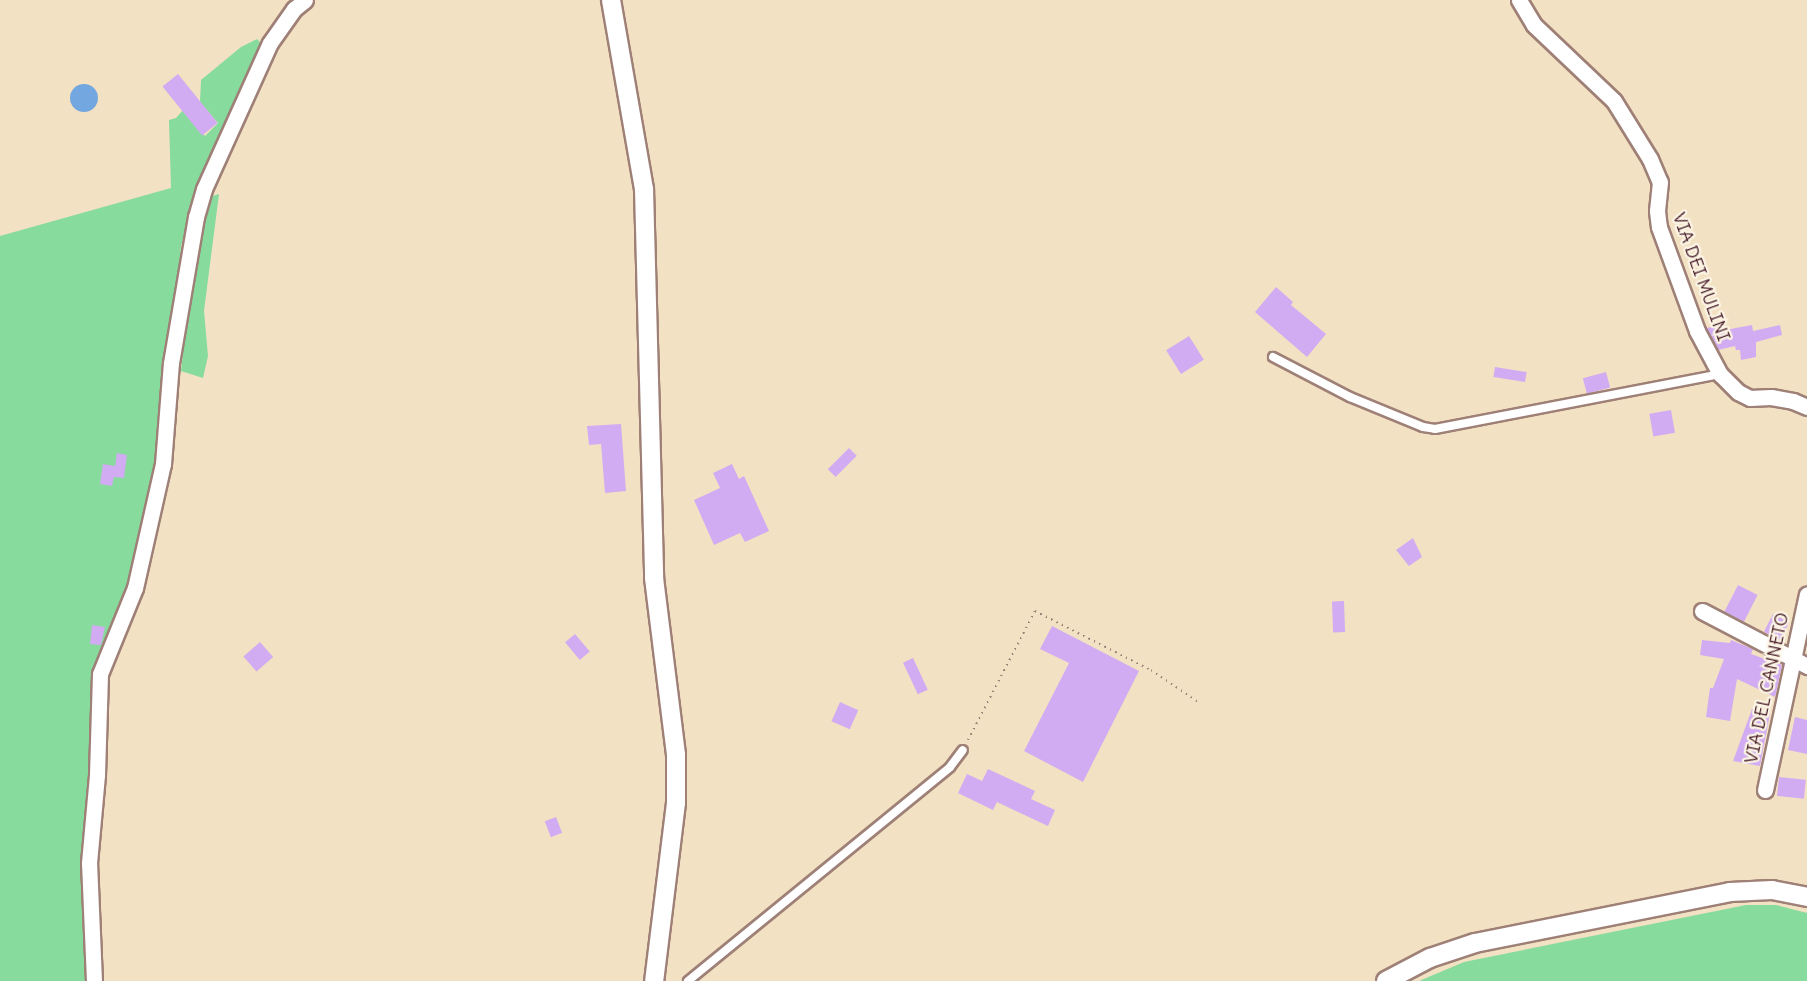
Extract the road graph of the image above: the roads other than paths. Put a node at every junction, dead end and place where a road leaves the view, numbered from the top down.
1 (304, 0) edge
2 (611, 0) edge
3 (1519, 0) edge
4 (1273, 357) dead end
5 (1720, 374) junction
6 (1807, 407) edge
7 (1807, 594) edge
8 (1702, 611) dead end
9 (1800, 663) edge
10 (963, 750) road end
11 (1764, 790) dead end
12 (1807, 897) edge
13 (94, 981) edge
14 (654, 981) edge
15 (688, 981) edge
16 (1386, 981) edge

1 - 13 street
2 - 14 street
3 - 5 street, VIA DEI MULINI
4 - 5 lane
5 - 6 street, VIA DEI MULINI
7 - 9 street, VIA DEL CANNETO
8 - 9 street
9 - 11 street, VIA DEL CANNETO
10 - 15 lane
12 - 16 street

